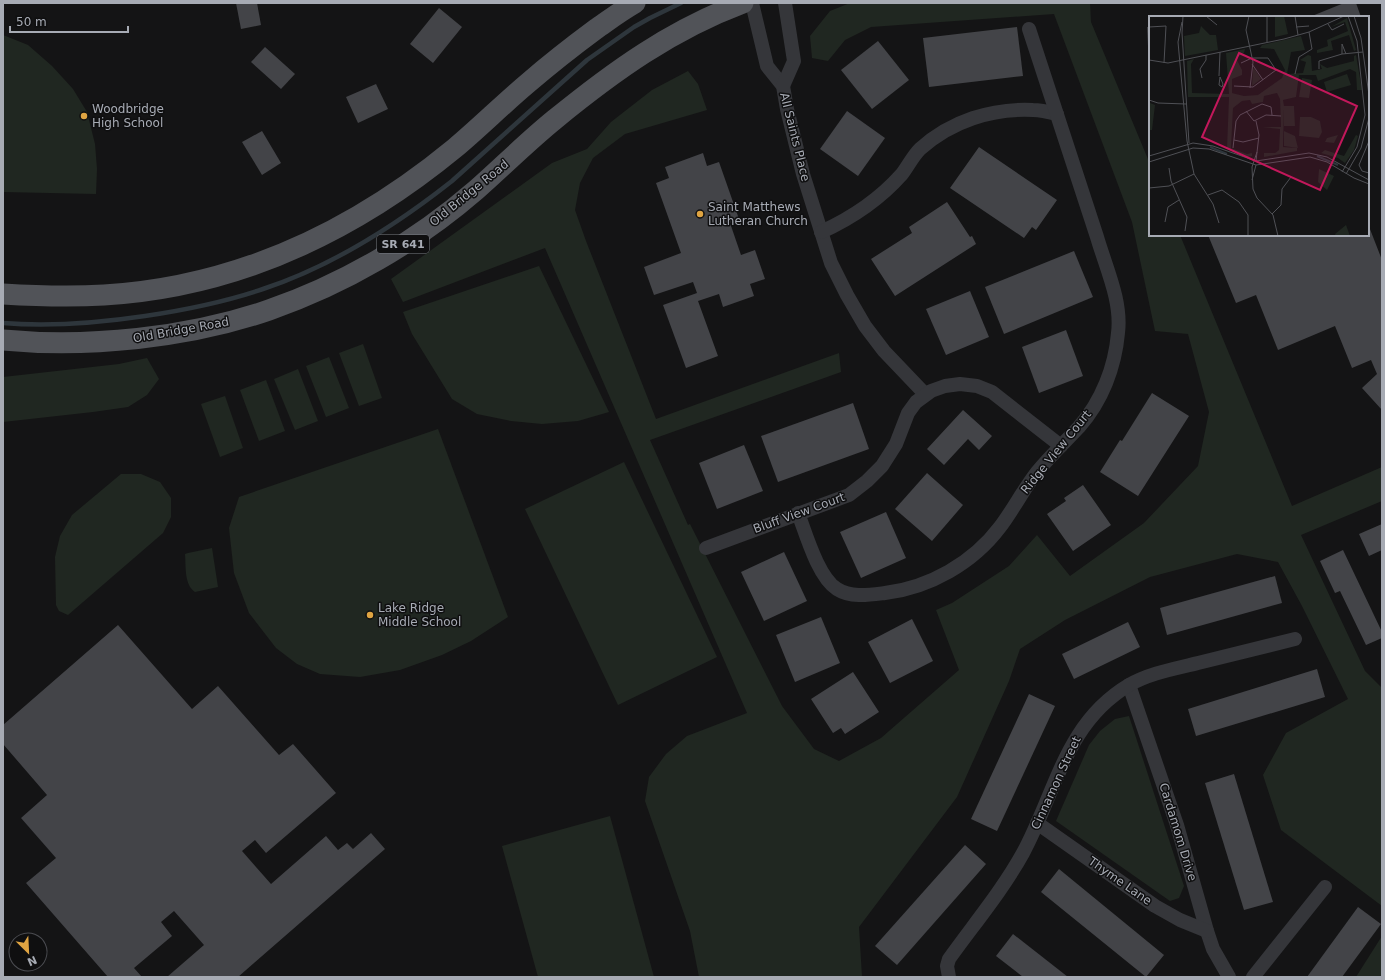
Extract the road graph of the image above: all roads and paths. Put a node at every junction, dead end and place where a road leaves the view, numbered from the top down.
1 (635, 3) edge
2 (743, 3) edge
3 (752, 3) edge
4 (785, 3) edge
5 (1029, 29) dead end
6 (783, 86) junction
7 (1057, 114) junction
8 (821, 232) junction
9 (3, 294) edge
10 (3, 340) edge
11 (925, 394) junction
12 (1061, 446) junction
13 (798, 513) junction
14 (706, 548) dead end
15 (1295, 639) dead end
16 (1129, 685) junction
17 (1038, 823) junction
18 (1325, 887) dead end
19 (1207, 931) junction
20 (949, 977) edge
21 (1229, 977) edge
22 (1253, 977) edge

1 - 9 main road
2 - 10 main road, Old Bridge Road / SR 641
3 - 6 street, All Saints Place
4 - 6 street, All Saints Place
5 - 7 street, Ridge View Court
6 - 8 street, All Saints Place
7 - 8 street
7 - 12 street, Ridge View Court
8 - 11 street, All Saints Place
11 - 12 street, Bluff View Court
11 - 13 street, Bluff View Court
12 - 13 street, Ridge View Court
13 - 14 street, Bluff View Court
15 - 16 street, Cinnamon Street
16 - 17 street, Cinnamon Street
16 - 19 street, Cardamom Drive
17 - 19 street, Thyme Lane
17 - 20 street, Cinnamon Street
18 - 22 street
19 - 21 street, Cardamom Drive

